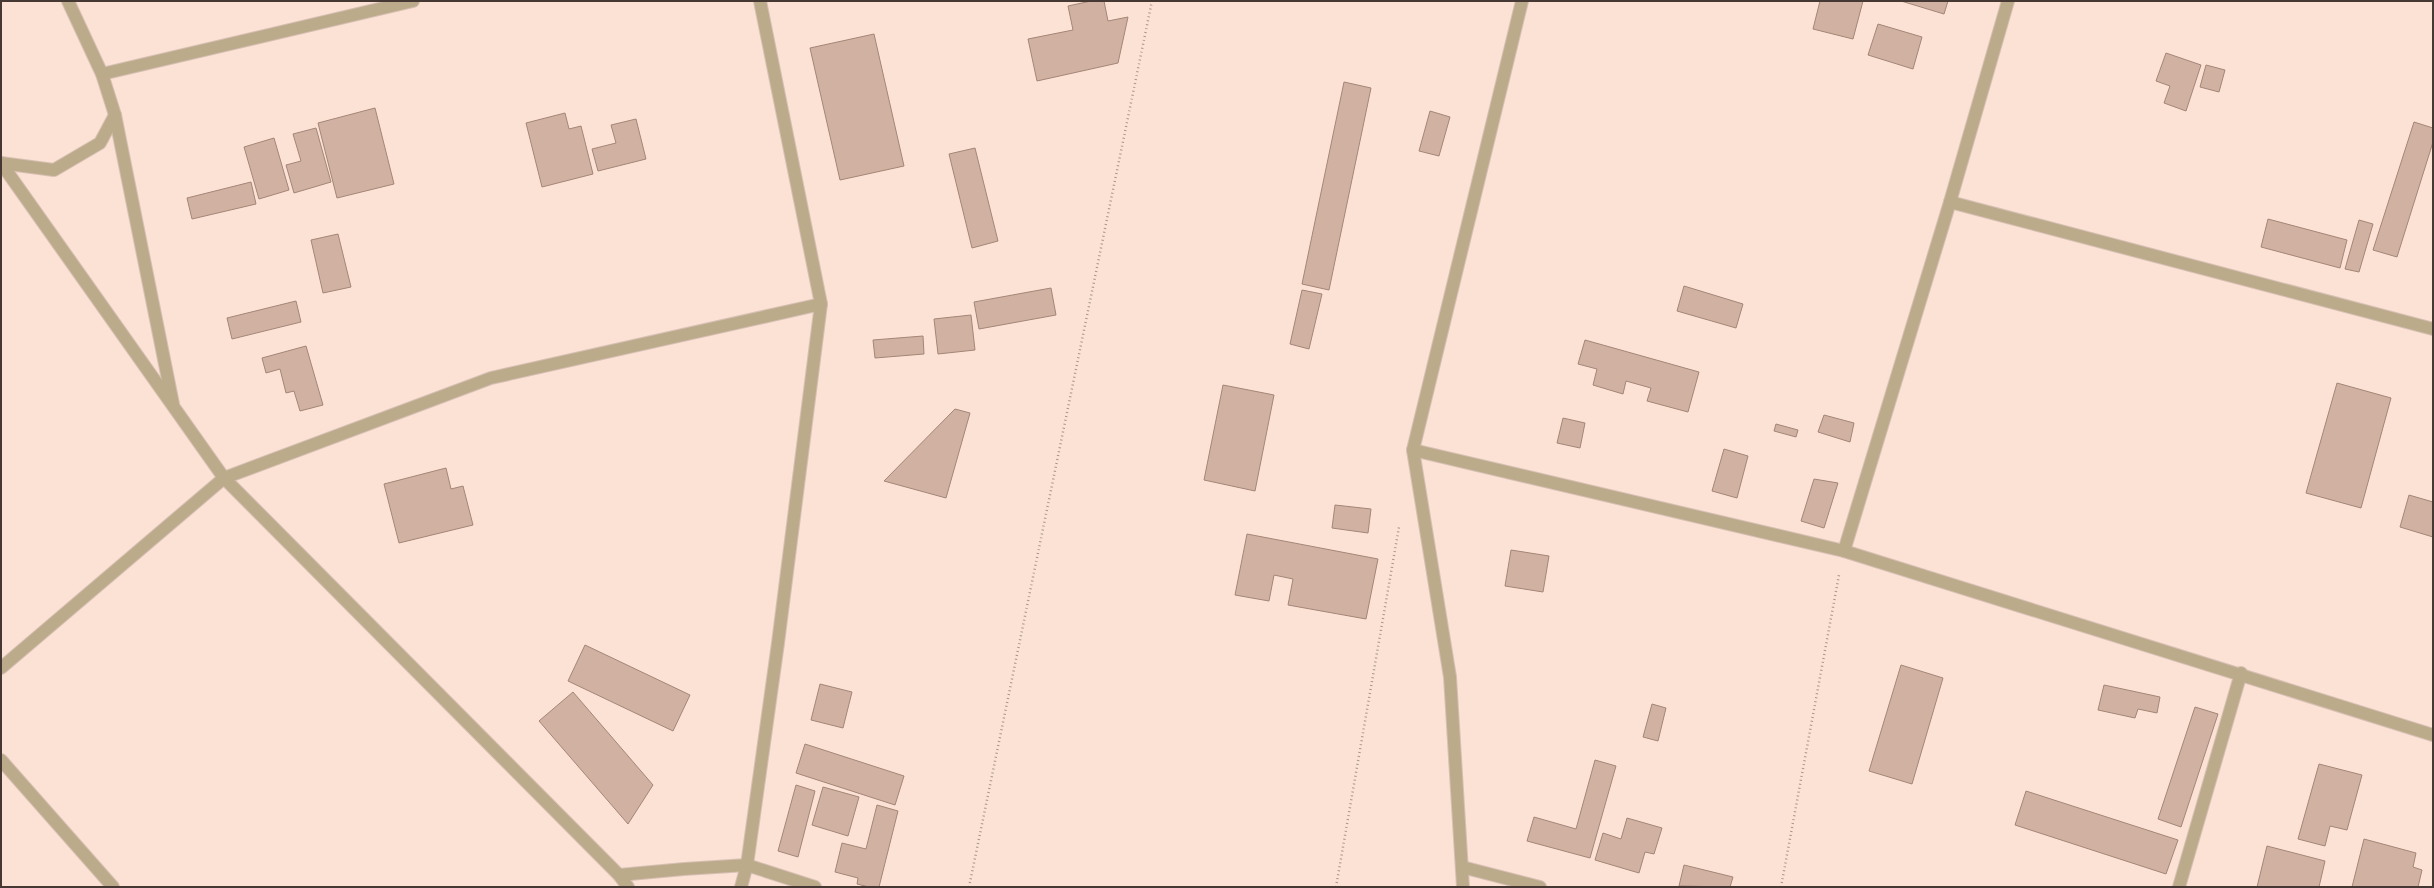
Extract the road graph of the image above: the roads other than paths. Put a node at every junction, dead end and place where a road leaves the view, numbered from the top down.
1 (68, 1) edge
2 (413, 1) edge
3 (760, 1) edge
4 (1522, 1) edge
5 (2008, 1) edge
6 (102, 74) junction
7 (114, 115) junction
8 (1, 163) edge
9 (1950, 202) junction
10 (821, 304) junction
11 (2433, 329) edge
12 (174, 409) junction
13 (1413, 450) junction
14 (224, 478) junction
15 (1844, 551) junction
16 (1, 668) edge
17 (2240, 673) junction
18 (2433, 735) edge
19 (1, 760) edge
20 (747, 866) junction
21 (1462, 867) junction
22 (619, 875) junction
23 (113, 887) edge
24 (628, 887) edge
25 (741, 887) edge
26 (815, 887) edge
27 (1463, 887) edge
28 (1540, 887) edge
29 (2179, 887) edge

1 - 6 street
2 - 6 street
3 - 10 street
4 - 13 street
5 - 9 street
6 - 7 street
7 - 8 street
7 - 12 street
8 - 12 street
9 - 11 street
9 - 15 street
10 - 14 street
10 - 20 street
12 - 14 street
13 - 15 street
13 - 21 street
14 - 16 street
14 - 22 street
15 - 17 street
17 - 18 street
17 - 29 street
19 - 23 street
20 - 22 street
20 - 25 street
20 - 26 street
21 - 27 street
21 - 28 street
22 - 24 street

